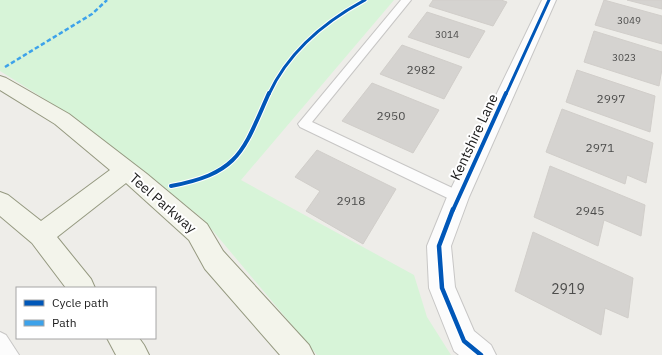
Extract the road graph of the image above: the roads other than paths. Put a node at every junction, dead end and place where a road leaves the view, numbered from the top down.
1 (406, 0) edge
2 (550, 0) edge
3 (0, 82) edge
4 (126, 171) junction
5 (458, 197) junction
6 (0, 202) edge
7 (41, 235) junction
8 (81, 287) edge
9 (122, 339) edge
10 (0, 341) edge
11 (10, 355) edge
12 (134, 355) edge
13 (299, 355) edge
14 (481, 355) edge

1 - 5 lane
2 - 5 street, Kentshire Lane
3 - 4 main road, Teel Parkway
4 - 7 main road
4 - 13 main road, Teel Parkway
5 - 14 street, Kentshire Lane
6 - 7 main road
7 - 8 main road
9 - 12 main road
10 - 11 lane

